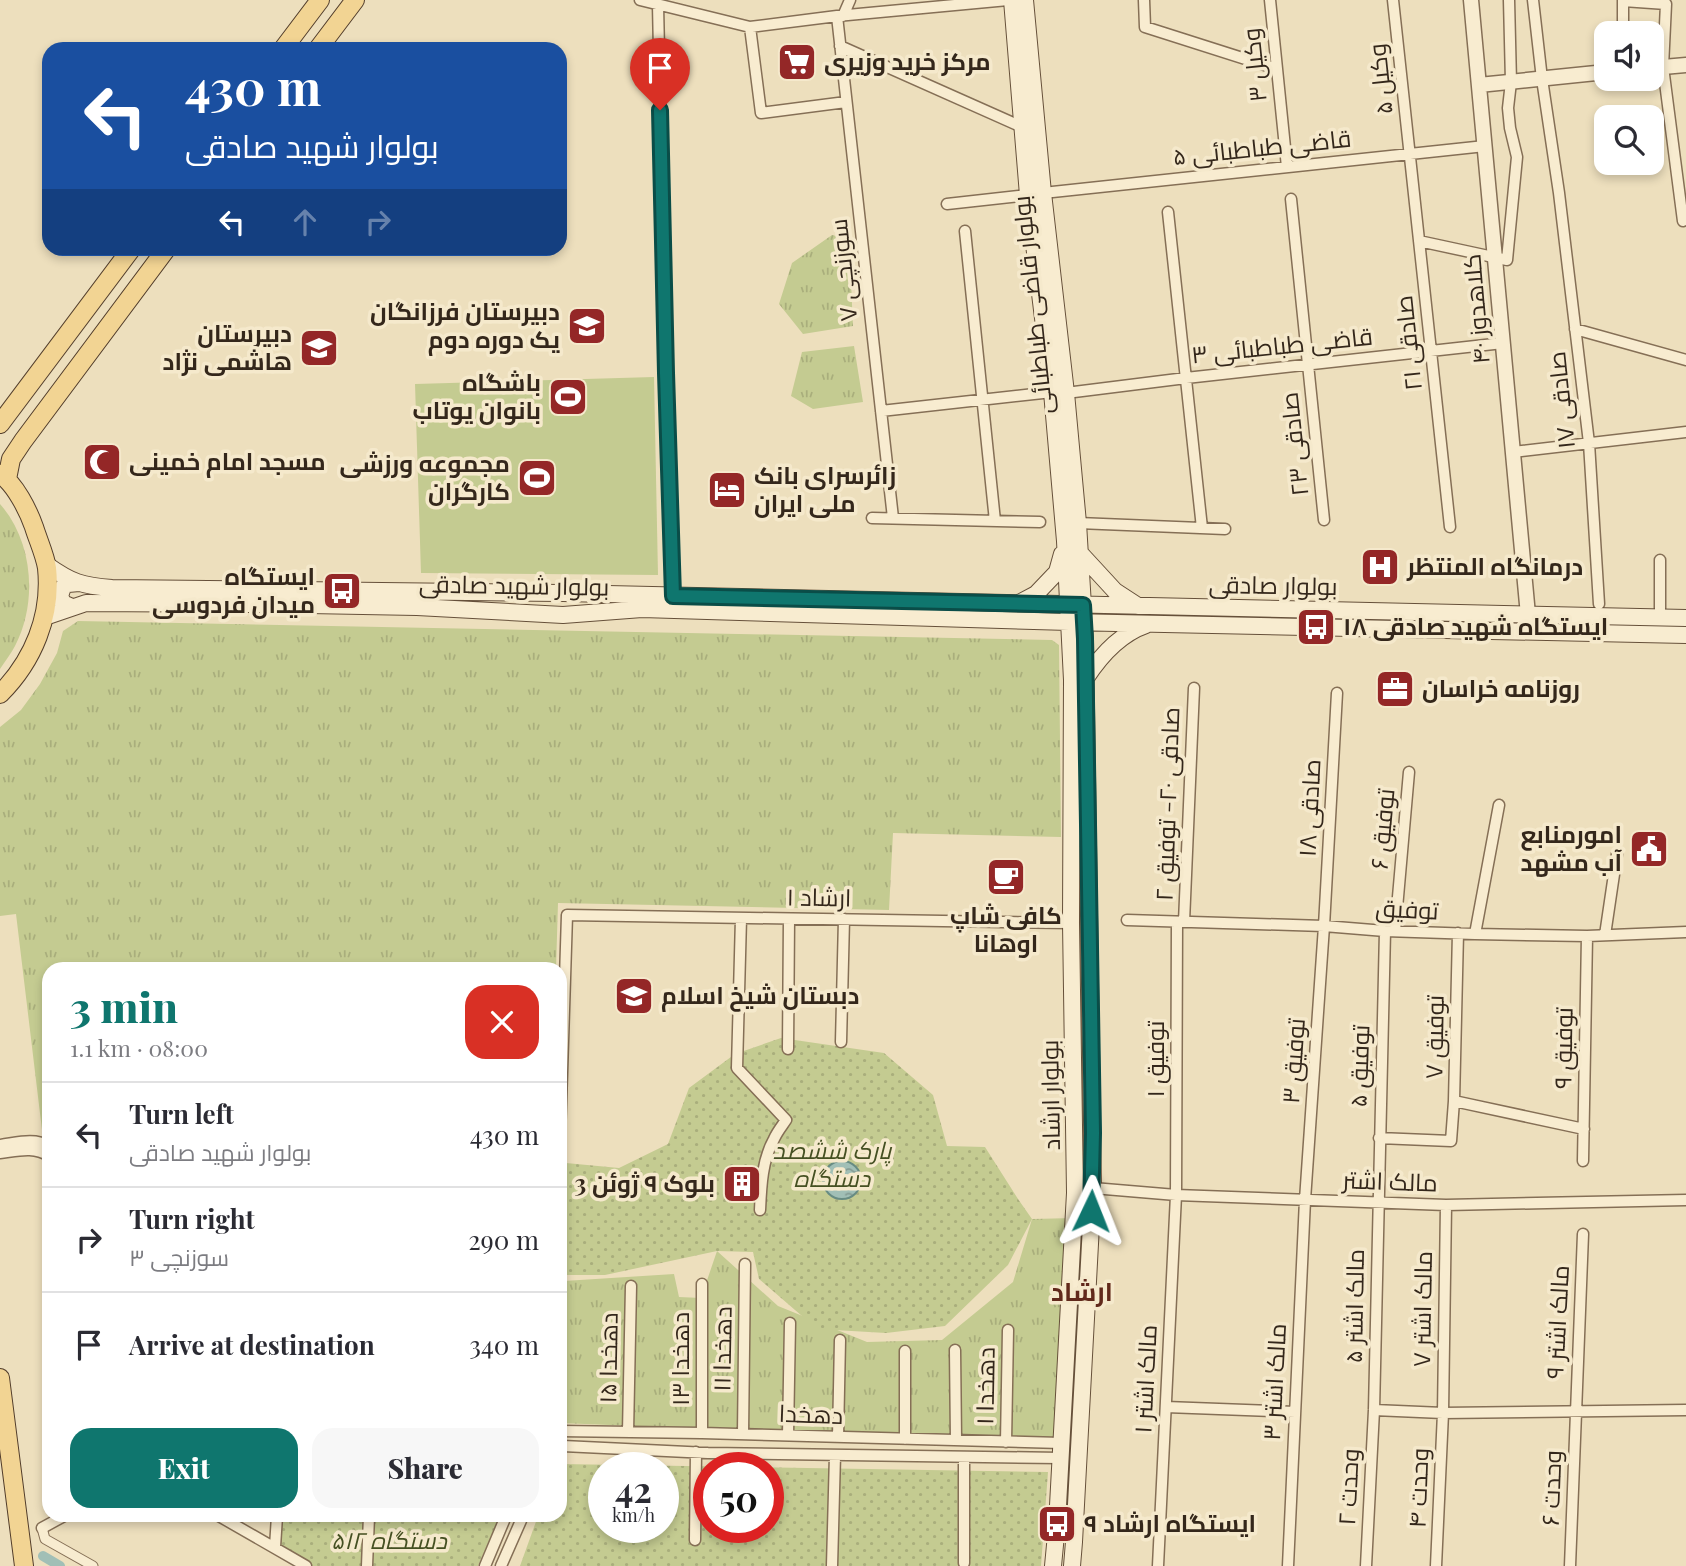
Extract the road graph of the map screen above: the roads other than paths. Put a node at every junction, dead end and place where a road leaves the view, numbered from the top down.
1 (320, 0) edge
2 (355, 0) edge
3 (640, 0) edge
4 (850, 0) edge
5 (1010, 0) edge
6 (1025, 0) edge
7 (1144, 0) edge
8 (1270, 0) edge
9 (1393, 0) edge
10 (1471, 0) edge
11 (1509, 0) edge
12 (1533, 0) edge
13 (1623, 0) edge
14 (1667, 2) edge
15 (658, 5) junction
16 (840, 16) junction
17 (1623, 21) edge
18 (1664, 24) edge
19 (750, 27) junction
20 (288, 42) edge
21 (323, 42) edge
22 (840, 46) junction
23 (1686, 65) edge
24 (1664, 67) edge
25 (1277, 69) junction
26 (1594, 73) edge
27 (1542, 79) junction
28 (1511, 82) junction
29 (1479, 85) junction
30 (1662, 91) edge
31 (846, 102) junction
32 (1022, 127) junction
33 (1485, 146) junction
34 (1410, 154) junction
35 (1287, 167) junction
36 (1035, 194) junction
37 (1291, 199) dead end
38 (947, 204) dead end
39 (1168, 212) dead end
40 (1683, 221) dead end
41 (965, 231) dead end
42 (1419, 241) junction
43 (126, 256) edge
44 (161, 256) edge
45 (1495, 258) junction
46 (1575, 329) junction
47 (1503, 343) junction
48 (1432, 351) junction
49 (1686, 360) edge
50 (1308, 365) junction
51 (1186, 378) junction
52 (1059, 393) junction
53 (982, 400) junction
54 (881, 411) junction
55 (0, 424) edge
56 (1686, 432) edge
57 (1589, 443) junction
58 (8, 450) edge
59 (1513, 452) junction
60 (3, 476) edge
61 (872, 518) dead end
62 (893, 518) junction
63 (1324, 520) dead end
64 (995, 521) junction
65 (1040, 522) dead end
66 (1078, 523) junction
67 (1450, 527) dead end
68 (1202, 528) junction
69 (1225, 529) dead end
70 (1065, 541) junction
71 (1080, 553) junction
72 (1660, 560) dead end
73 (47, 565) junction
74 (79, 583) junction
75 (563, 593) junction
76 (673, 596) junction
77 (1019, 604) junction
78 (1599, 604) dead end
79 (1138, 606) junction
80 (72, 607) junction
81 (1076, 614) junction
82 (563, 615) junction
83 (1528, 615) junction
84 (45, 617) junction
85 (1660, 618) junction
86 (1686, 618) edge
87 (1152, 623) junction
88 (1686, 635) edge
89 (1085, 680) junction
90 (1194, 688) dead end
91 (1337, 693) dead end
92 (0, 694) edge
93 (1409, 772) dead end
94 (1499, 805) dead end
95 (1617, 853) dead end
96 (741, 918) junction
97 (789, 919) junction
98 (844, 919) junction
99 (1127, 920) dead end
100 (1180, 922) junction
101 (1071, 923) junction
102 (1324, 926) junction
103 (1390, 931) junction
104 (1686, 932) edge
105 (1458, 933) junction
106 (1475, 934) junction
107 (1605, 935) junction
108 (1587, 936) junction
109 (566, 962) edge
110 (841, 1042) dead end
111 (788, 1049) dead end
112 (1454, 1101) junction
113 (1584, 1129) junction
114 (1379, 1138) junction
115 (42, 1143) edge
116 (0, 1145) edge
117 (42, 1152) edge
118 (0, 1153) edge
119 (1583, 1161) dead end
120 (1093, 1188) junction
121 (1176, 1195) junction
122 (1305, 1200) junction
123 (1686, 1200) edge
124 (1378, 1203) junction
125 (1446, 1205) junction
126 (760, 1210) dead end
127 (1583, 1234) dead end
128 (745, 1264) dead end
129 (702, 1284) dead end
130 (631, 1286) dead end
131 (790, 1323) dead end
132 (1067, 1327) junction
133 (1085, 1329) junction
134 (1008, 1330) dead end
135 (840, 1339) dead end
136 (955, 1350) dead end
137 (905, 1351) dead end
138 (0, 1378) edge
139 (1166, 1407) junction
140 (1374, 1410) junction
141 (1686, 1410) edge
142 (1295, 1412) junction
143 (1575, 1412) junction
144 (1443, 1413) junction
145 (567, 1431) edge
146 (628, 1432) junction
147 (702, 1433) junction
148 (743, 1434) junction
149 (788, 1435) junction
150 (838, 1437) junction
151 (905, 1439) junction
152 (956, 1440) junction
153 (1006, 1442) junction
154 (567, 1446) edge
155 (1060, 1451) junction
156 (696, 1452) edge
157 (784, 1454) edge
158 (835, 1455) junction
159 (964, 1457) junction
160 (53, 1522) edge
161 (230, 1522) edge
162 (277, 1522) edge
163 (369, 1522) edge
164 (503, 1522) edge
165 (520, 1522) edge
166 (42, 1528) joint
167 (275, 1547) junction
168 (964, 1563) dead end
169 (24, 1566) edge
170 (93, 1566) edge
171 (306, 1566) edge
172 (367, 1566) edge
173 (485, 1566) edge
174 (501, 1566) edge
175 (832, 1566) edge
176 (1053, 1566) edge
177 (1072, 1566) edge
178 (1158, 1566) edge
179 (1288, 1566) edge
180 (1366, 1566) edge
181 (1436, 1566) edge
182 (1570, 1566) edge

1 - 20 main road
2 - 21 main road
3 - 15 street
4 - 16 street
5 - 16 street
5 - 32 main road, بولوار قاضی طباطبائی
6 - 36 main road, بولوار قاضی طباطبائی
7 - 25 street
8 - 25 street, وکيل ۳
9 - 34 street, وکيل ۵
10 - 29 street, کلاهدوز ۴۰
11 - 28 street
12 - 27 street, صادقی ۱۷
13 - 14 street
13 - 17 street
14 - 18 street
15 - 19 street
15 - 76 street
16 - 19 street
16 - 22 street, سوزنچی ۷
19 - 31 street
22 - 31 street, سوزنچی ۷
22 - 32 street
23 - 24 street
25 - 35 street, وکيل ۳
26 - 27 street
27 - 28 street
27 - 46 street, صادقی ۱۷
28 - 29 street
28 - 45 street
29 - 33 street, کلاهدوز ۴۰
30 - 40 street
31 - 54 street, سوزنچی ۷
32 - 36 main road, بولوار قاضی طباطبائی
33 - 34 street, قاضی طباطبائی ۵
33 - 45 street, کلاهدوز ۴۰
34 - 35 street, قاضی طباطبائی ۵
34 - 42 street, صادقی ۲۱
35 - 36 street, قاضی طباطبائی ۵
36 - 38 street, قاضی طباطبائی ۵
36 - 52 main road, بولوار قاضی طباطبائی
37 - 50 street, صادقی ۲۳
39 - 51 street
41 - 53 street
42 - 45 street
42 - 48 street, صادقی ۲۱
43 - 55 main road
44 - 58 main road
45 - 47 street, کلاهدوز ۴۰
46 - 49 street
46 - 57 street, صادقی ۱۷
47 - 48 street, قاضی طباطبائی ۳
47 - 59 street, کلاهدوز ۴۰
48 - 50 street, قاضی طباطبائی ۳
48 - 67 street, صادقی ۲۱
50 - 51 street, قاضی طباطبائی ۳
50 - 63 street, صادقی ۲۳
51 - 52 street, قاضی طباطبائی ۳
51 - 68 street
52 - 53 street, قاضی طباطبائی ۳
52 - 66 main road, بولوار قاضی طباطبائی
52 - 70 main road, بولوار قاضی طباطبائی
53 - 54 street, قاضی طباطبائی ۳
53 - 64 street
54 - 62 street, سوزنچی ۷
56 - 57 street
57 - 59 street
57 - 78 street, صادقی ۱۷
58 - 60 main road
59 - 83 street, کلاهدوز ۴۰
60 - 73 main road
61 - 62 street
62 - 64 street
64 - 65 street
66 - 68 street
66 - 71 main road, بولوار قاضی طباطبائی
68 - 69 street
70 - 77 main road
70 - 81 main road, بولوار قاضی طباطبائی
71 - 79 main road
71 - 81 main road, بولوار قاضی طباطبائی
72 - 85 street
73 - 74 main road, بولوار شهید صادقی
73 - 84 main road
74 - 75 main road, بولوار شهید صادقی
74 - 80 main road
75 - 76 main road, بولوار شهید صادقی
75 - 82 main road
76 - 77 main road, بولوار شهید صادقی
77 - 81 main road, بولوار شهید صادقی
79 - 81 main road, بولوار صادقی
79 - 83 main road, بولوار صادقی
80 - 82 main road, بولوار شهید صادقی
80 - 84 main road, بولوار شهید صادقی
81 - 82 main road, بولوار شهید صادقی
81 - 87 main road, بولوار شهید صادقی
81 - 89 main road, بولوار ارشاد
81 - 101 main road, بولوار ارشاد
83 - 85 main road, بولوار صادقی
84 - 92 main road
85 - 86 main road, بولوار صادقی
87 - 88 main road, بولوار صادقی
87 - 89 main road
89 - 120 main road, بولوار ارشاد
90 - 100 street, صادقی ۲۰- توفیق ۲
91 - 102 street, صادقی ۱۸
93 - 103 street, توفیق ۶
94 - 106 street
95 - 107 street
96 - 97 street, ارشاد ۱
96 - 109 street, ارشاد ۱
96 - 126 street
97 - 98 street, ارشاد ۱
97 - 111 street
98 - 101 street, ارشاد ۱
98 - 110 street
99 - 100 street, توفیق
100 - 102 street, توفیق
100 - 121 street, توفیق ۱
101 - 132 main road, بولوار ارشاد
102 - 103 street, توفیق
102 - 122 street, توفیق ۳
103 - 105 street, توفیق
103 - 114 street, توفیق ۵
104 - 107 street, توفیق
105 - 106 street, توفیق
105 - 112 street, توفیق ۷
106 - 108 street, توفیق
107 - 108 street, توفیق
108 - 113 street, توفیق ۹
112 - 113 street
112 - 114 street, توفیق ۷
113 - 119 street, توفیق ۹
114 - 124 street, توفیق ۵
115 - 116 street
117 - 118 street
120 - 121 street, مالک اشتر
120 - 133 main road, بولوار ارشاد
121 - 122 street, مالک اشتر
121 - 139 street, مالک اشتر ۱
122 - 124 street, مالک اشتر
122 - 142 street, مالک اشتر ۳
123 - 125 street, مالک اشتر
124 - 125 street, مالک اشتر
124 - 140 street, مالک اشتر ۵
125 - 144 street, مالک اشتر ۷
127 - 143 street, مالک اشتر ۹
128 - 148 street, دهخدا ۱۱
129 - 147 street, دهخدا ۱۳
130 - 146 street, دهخدا ۱۵
131 - 149 street
132 - 133 main road
132 - 155 main road, بولوار ارشاد
133 - 177 main road, بولوار ارشاد
134 - 153 street, دهخدا ۱
135 - 150 street
136 - 152 street
137 - 151 street
138 - 169 main road
139 - 142 street
139 - 178 street, مالک اشتر ۱
140 - 144 street
140 - 180 street, وحدت ۲
141 - 143 street
142 - 179 street, مالک اشتر ۳
143 - 144 street
143 - 182 street, وحدت ۶
144 - 181 street, وحدت ۴
145 - 146 street, دهخدا
146 - 147 street, دهخدا
147 - 148 street, دهخدا
148 - 149 street, دهخدا
149 - 150 street, دهخدا
150 - 151 street, دهخدا
151 - 152 street, دهخدا
152 - 153 street, دهخدا
153 - 155 street, دهخدا
154 - 156 street, دهخدا
155 - 159 street, دهخدا
155 - 176 main road, بولوار ارشاد
157 - 158 street, دهخدا
158 - 159 street, دهخدا
158 - 175 street
159 - 168 street
160 - 166 street
161 - 167 street
162 - 167 street
163 - 172 street
164 - 173 street
165 - 174 street
166 - 170 street
167 - 171 street

